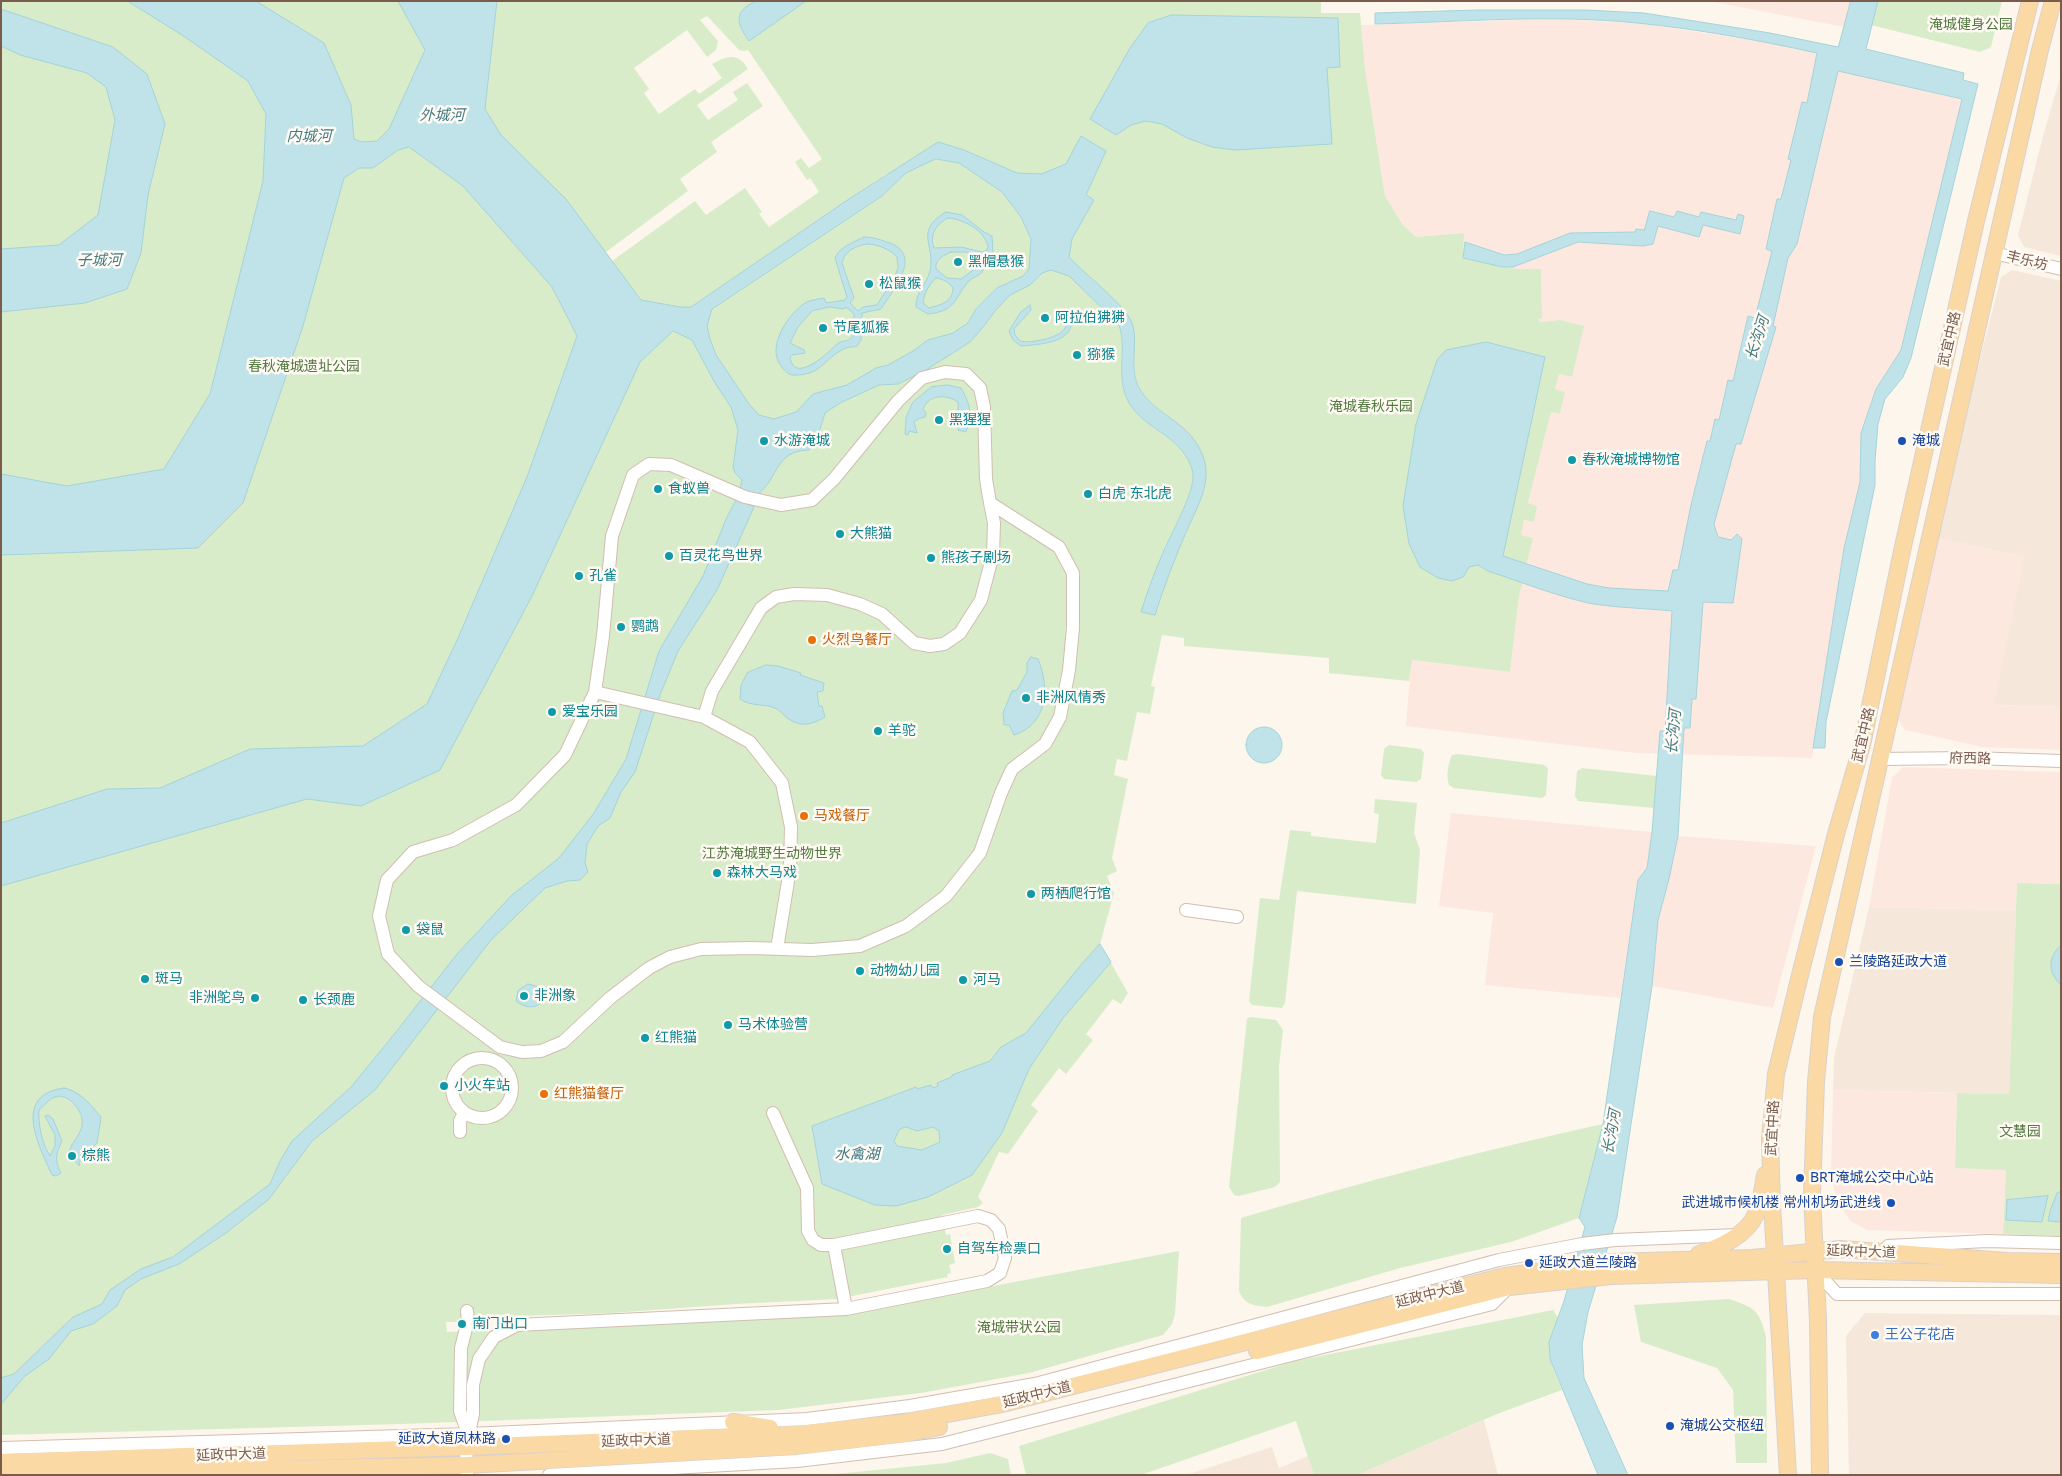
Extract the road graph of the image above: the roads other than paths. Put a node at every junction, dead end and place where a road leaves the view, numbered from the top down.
1 (2030, 1) edge
2 (2052, 1) edge
3 (1994, 253) junction
4 (2061, 269) edge
5 (990, 502) junction
6 (595, 692) junction
7 (704, 717) junction
8 (1879, 759) junction
9 (2061, 762) edge
10 (1186, 910) dead end
11 (1237, 918) dead end
12 (777, 949) junction
13 (500, 1046) junction
14 (493, 1061) junction
15 (464, 1113) junction
16 (773, 1113) dead end
17 (460, 1132) dead end
18 (1770, 1139) junction
19 (1737, 1234) junction
20 (2061, 1243) edge
21 (834, 1245) junction
22 (1840, 1249) junction
23 (1814, 1252) junction
24 (1776, 1255) junction
25 (1681, 1259) junction
26 (2061, 1262) edge
27 (1610, 1269) junction
28 (1815, 1270) junction
29 (1776, 1272) junction
30 (2061, 1275) edge
31 (1507, 1281) junction
32 (2061, 1294) edge
33 (846, 1309) junction
34 (467, 1311) dead end
35 (733, 1422) junction
36 (802, 1434) junction
37 (467, 1441) junction
38 (1, 1448) edge
39 (1, 1462) edge
40 (467, 1470) edge
41 (8, 1475) edge
42 (549, 1475) edge
43 (1788, 1475) edge
44 (1820, 1475) edge

1 - 18 main road, 武宜中路
2 - 3 main road, 武宜中路
3 - 4 street, 丰乐坊
3 - 8 main road, 武宜中路
5 - 6 street
5 - 7 street
5 - 12 street
6 - 7 street
6 - 13 street
7 - 12 street
8 - 9 street, 府西路
8 - 23 main road, 武宜中路
10 - 11 street
12 - 13 street
13 - 14 street
14 - 15 street
14 - 15 street
15 - 17 street
16 - 21 street
18 - 19 main road
18 - 24 main road, 武宜中路
19 - 25 main road
19 - 35 street
20 - 22 street
21 - 33 street
21 - 33 street
22 - 23 main road, 延政中大道
22 - 26 main road, 延政中大道
23 - 24 main road, 延政中大道
23 - 28 main road, 武宜中路
24 - 25 main road, 延政中大道
24 - 29 main road, 武宜中路
25 - 27 main road, 延政中大道
27 - 29 main road, 延政中大道
27 - 31 main road, 延政中大道
28 - 29 main road, 延政中大道
28 - 30 main road, 延政中大道
28 - 32 street
28 - 44 main road, 武宜中路
29 - 43 main road, 武宜中路
31 - 36 main road, 延政中大道
31 - 40 main road, 延政中大道
31 - 42 street
33 - 37 street
34 - 37 street
35 - 36 main road
35 - 37 street
36 - 37 main road, 延政中大道
37 - 38 street
37 - 39 main road, 延政中大道
37 - 40 street
40 - 41 main road, 延政中大道

